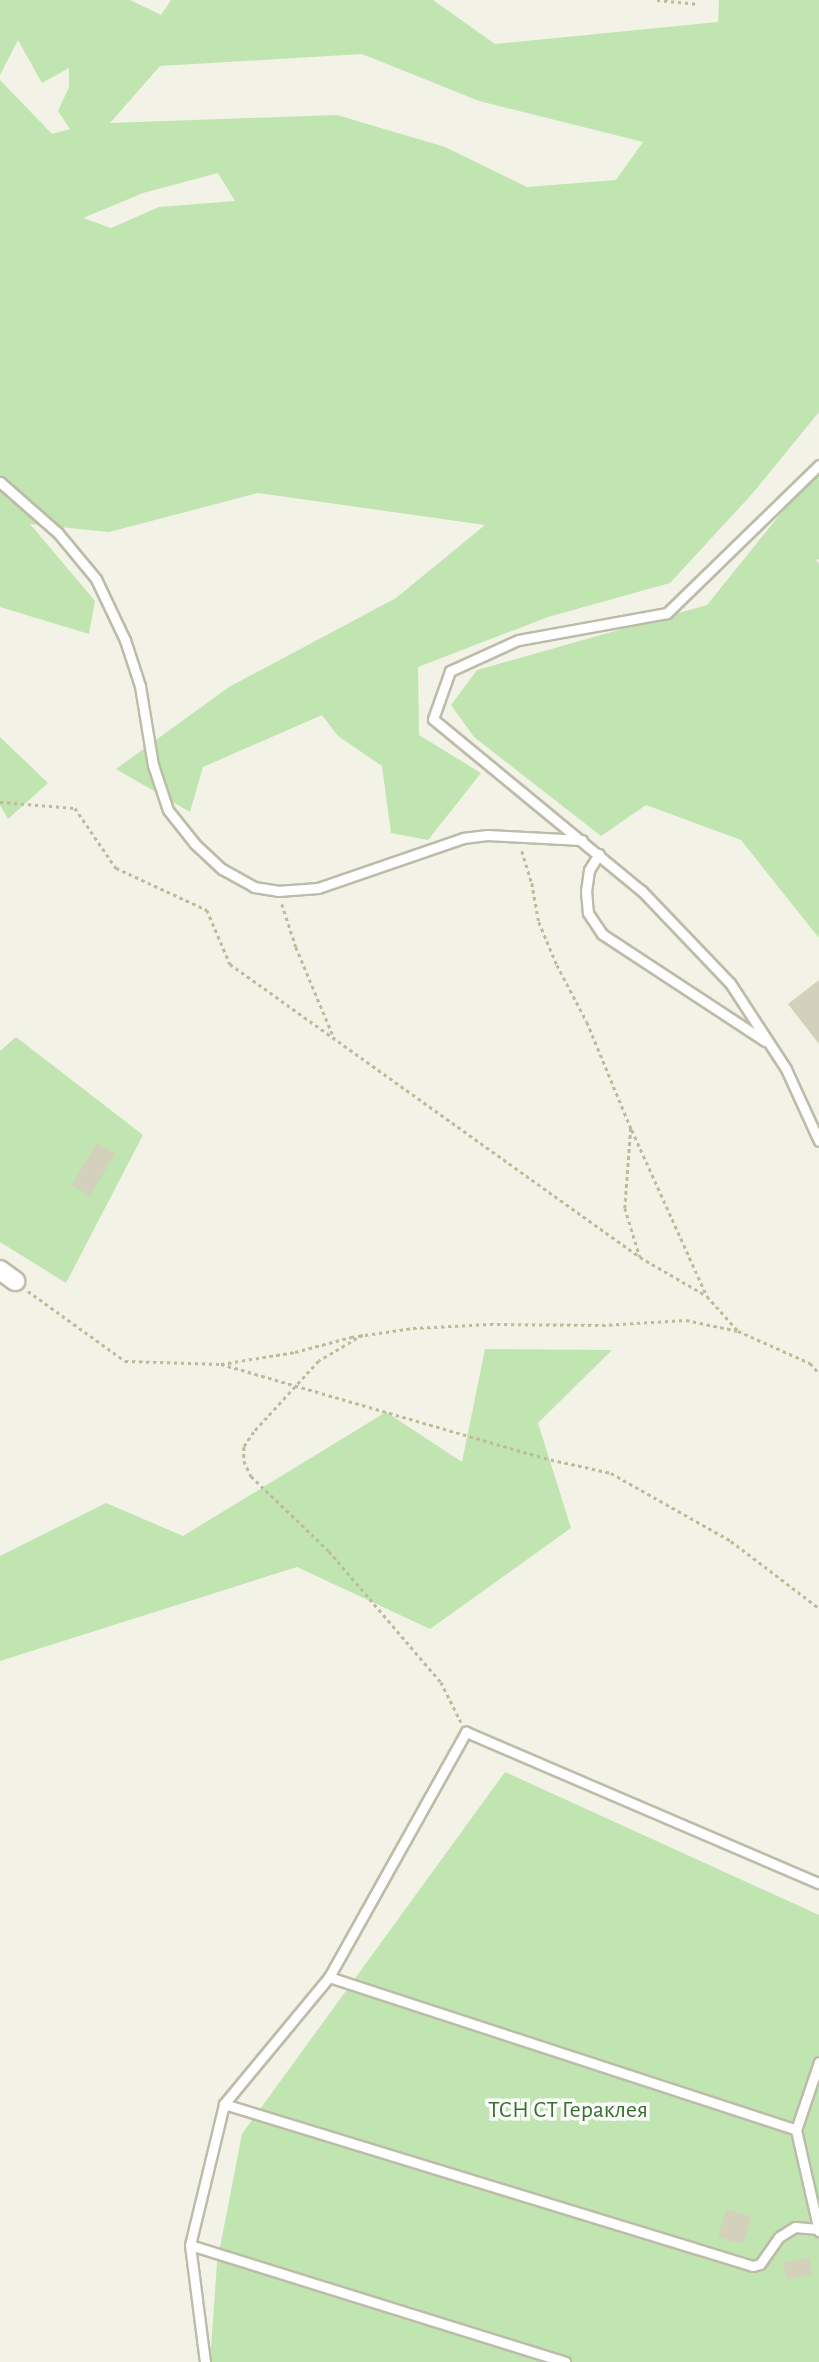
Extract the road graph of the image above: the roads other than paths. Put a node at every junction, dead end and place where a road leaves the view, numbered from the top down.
1 (819, 465) edge
2 (0, 482) edge
3 (582, 841) junction
4 (599, 854) junction
5 (770, 1044) junction
6 (819, 1141) edge
7 (0, 1270) edge
8 (15, 1281) road end
9 (819, 1883) edge
10 (329, 1977) junction
11 (819, 2062) edge
12 (224, 2104) junction
13 (796, 2130) junction
14 (819, 2230) edge
15 (190, 2245) junction
16 (205, 2362) edge
17 (565, 2362) edge

1 - 3 lane
2 - 3 lane
3 - 4 lane
4 - 5 lane
4 - 5 lane
5 - 6 lane
7 - 8 street
9 - 10 lane
10 - 12 lane
10 - 13 lane
11 - 13 lane
12 - 14 lane
12 - 15 lane
13 - 14 lane
15 - 16 lane
15 - 17 lane

